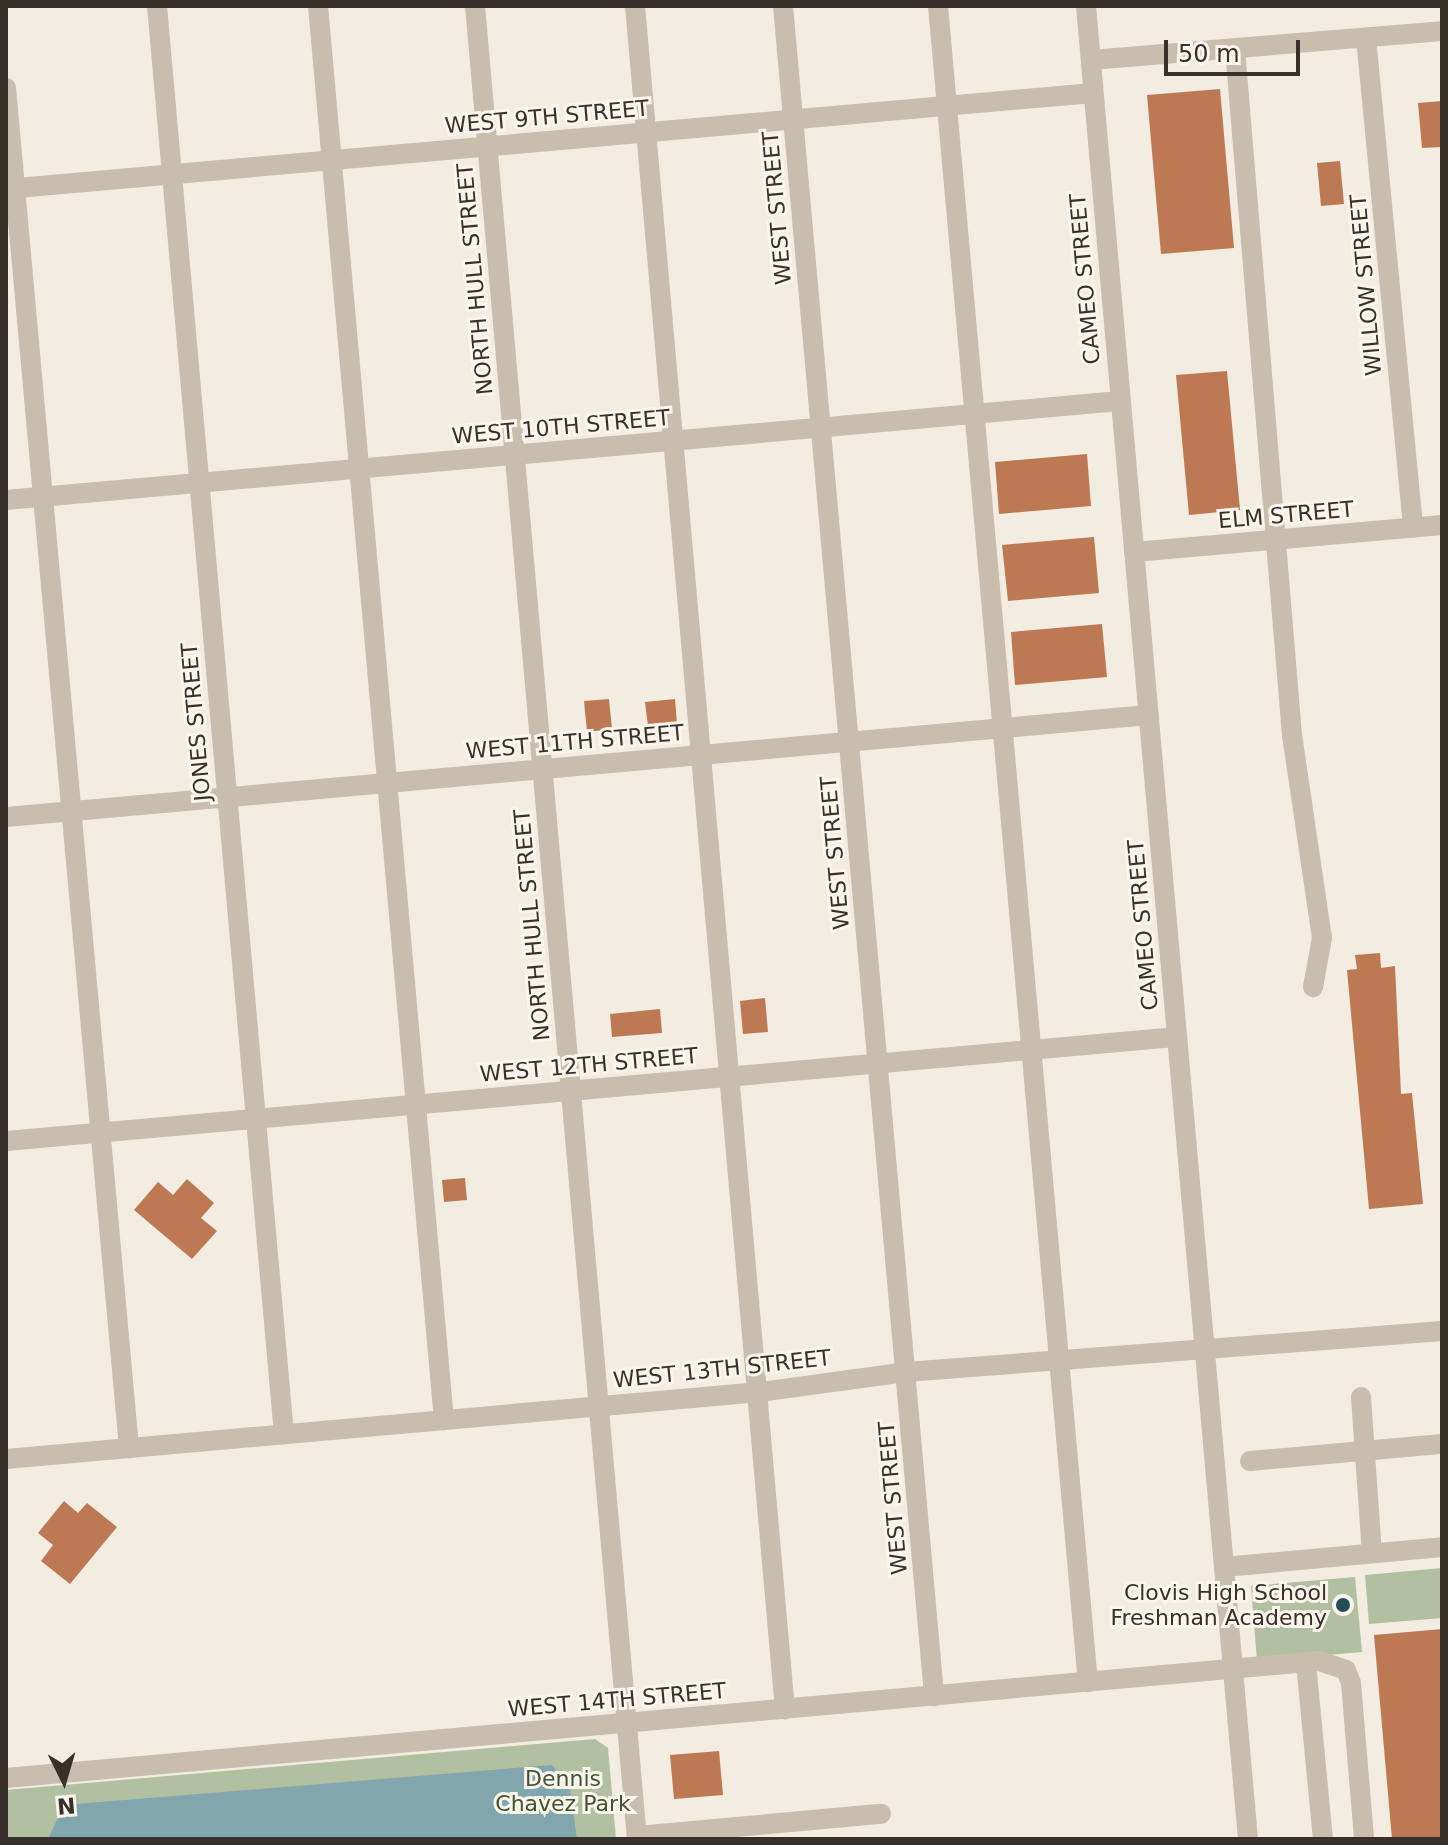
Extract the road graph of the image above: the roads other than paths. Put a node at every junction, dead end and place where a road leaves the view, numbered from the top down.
1 (157, 6) edge
2 (318, 6) edge
3 (475, 6) edge
4 (635, 6) edge
5 (783, 6) edge
6 (938, 6) edge
7 (1086, 6) edge
8 (1442, 31) edge
9 (1366, 38) junction
10 (1235, 49) junction
11 (1091, 60) junction
12 (6, 88) edge
13 (1093, 93) junction
14 (946, 106) junction
15 (793, 119) junction
16 (646, 132) junction
17 (487, 146) junction
18 (331, 160) junction
19 (172, 174) junction
20 (10, 189) edge
21 (1120, 401) junction
22 (976, 414) junction
23 (821, 428) junction
24 (673, 441) junction
25 (515, 455) junction
26 (360, 469) junction
27 (199, 483) junction
28 (40, 497) junction
29 (6, 500) edge
30 (1442, 525) edge
31 (1413, 528) junction
32 (1276, 540) junction
33 (1134, 552) junction
34 (1148, 715) junction
35 (1002, 728) junction
36 (849, 742) junction
37 (701, 755) junction
38 (542, 769) junction
39 (387, 783) junction
40 (227, 797) junction
41 (69, 811) junction
42 (6, 817) edge
43 (1313, 987) dead end
44 (1177, 1037) junction
45 (1031, 1050) junction
46 (877, 1063) junction
47 (730, 1076) junction
48 (571, 1091) junction
49 (416, 1104) junction
50 (256, 1118) junction
51 (99, 1132) junction
52 (6, 1141) edge
53 (1442, 1331) edge
54 (1205, 1352) junction
55 (1060, 1359) junction
56 (906, 1372) junction
57 (760, 1392) junction
58 (1361, 1397) dead end
59 (599, 1406) junction
60 (444, 1420) junction
61 (284, 1434) junction
62 (1442, 1444) edge
63 (129, 1448) junction
64 (1364, 1450) junction
65 (6, 1459) edge
66 (1250, 1461) dead end
67 (1442, 1547) edge
68 (1372, 1553) junction
69 (1224, 1567) junction
70 (1306, 1663) junction
71 (1233, 1669) junction
72 (1088, 1682) junction
73 (934, 1696) junction
74 (785, 1709) junction
75 (627, 1723) junction
76 (6, 1778) edge
77 (881, 1814) dead end
78 (637, 1837) edge
79 (1248, 1839) edge
80 (1323, 1839) edge
81 (1364, 1839) edge

1 - 19 street, JONES STREET
2 - 18 street
3 - 17 street, NORTH HULL STREET
4 - 16 street
5 - 15 street, WEST STREET
6 - 14 street
7 - 11 street, CAMEO STREET
8 - 9 street
9 - 10 street
9 - 31 street, WILLOW STREET
10 - 11 street
10 - 32 street
11 - 13 street, CAMEO STREET
12 - 20 street
13 - 14 street, WEST 9TH STREET
13 - 21 street, CAMEO STREET
14 - 15 street, WEST 9TH STREET
14 - 22 street
15 - 16 street, WEST 9TH STREET
15 - 23 street, WEST STREET
16 - 17 street, WEST 9TH STREET
16 - 24 street
17 - 18 street, WEST 9TH STREET
17 - 25 street, NORTH HULL STREET
18 - 19 street, WEST 9TH STREET
18 - 26 street
19 - 20 street, WEST 9TH STREET
19 - 27 street, JONES STREET
20 - 28 street
21 - 22 street, WEST 10TH STREET
21 - 33 street, CAMEO STREET
22 - 23 street, WEST 10TH STREET
22 - 35 street
23 - 24 street, WEST 10TH STREET
23 - 36 street, WEST STREET
24 - 25 street, WEST 10TH STREET
24 - 37 street
25 - 26 street, WEST 10TH STREET
25 - 38 street, NORTH HULL STREET
26 - 27 street, WEST 10TH STREET
26 - 39 street
27 - 28 street, WEST 10TH STREET
27 - 40 street, JONES STREET
28 - 29 street, WEST 10TH STREET
28 - 41 street
30 - 31 street, ELM STREET
31 - 32 street, ELM STREET
32 - 33 street, ELM STREET
32 - 43 street
33 - 34 street, CAMEO STREET
34 - 35 street, WEST 11TH STREET
34 - 44 street, CAMEO STREET
35 - 36 street, WEST 11TH STREET
35 - 45 street
36 - 37 street, WEST 11TH STREET
36 - 46 street, WEST STREET
37 - 38 street, WEST 11TH STREET
37 - 47 street
38 - 39 street, WEST 11TH STREET
38 - 48 street, NORTH HULL STREET
39 - 40 street, WEST 11TH STREET
39 - 49 street
40 - 41 street, WEST 11TH STREET
40 - 50 street, JONES STREET
41 - 42 street, WEST 11TH STREET
41 - 51 street
44 - 45 street, WEST 12TH STREET
44 - 54 street, CAMEO STREET
45 - 46 street, WEST 12TH STREET
45 - 55 street
46 - 47 street, WEST 12TH STREET
46 - 56 street, WEST STREET
47 - 48 street, WEST 12TH STREET
47 - 57 street
48 - 49 street, WEST 12TH STREET
48 - 59 street, NORTH HULL STREET
49 - 50 street, WEST 12TH STREET
49 - 60 street
50 - 51 street, WEST 12TH STREET
50 - 61 street, JONES STREET
51 - 52 street, WEST 12TH STREET
51 - 63 street
53 - 54 street, WEST 13TH STREET
54 - 55 street, WEST 13TH STREET
54 - 69 street, CAMEO STREET
55 - 56 street, WEST 13TH STREET
55 - 72 street
56 - 57 street, WEST 13TH STREET
56 - 73 street, WEST STREET
57 - 59 street, WEST 13TH STREET
57 - 74 street
58 - 64 street
59 - 60 street, WEST 13TH STREET
59 - 75 street, NORTH HULL STREET
60 - 61 street, WEST 13TH STREET
61 - 63 street, WEST 13TH STREET
62 - 64 street
63 - 65 street, WEST 13TH STREET
64 - 66 street
64 - 68 street
67 - 68 street
68 - 69 street
69 - 71 street, CAMEO STREET
70 - 71 street, WEST 14TH STREET
70 - 80 street
70 - 81 street, WEST 14TH STREET
71 - 72 street, WEST 14TH STREET
71 - 79 street, CAMEO STREET
72 - 73 street, WEST 14TH STREET
73 - 74 street, WEST 14TH STREET
74 - 75 street, WEST 14TH STREET
75 - 76 street, WEST 14TH STREET
75 - 78 street, NORTH HULL STREET
77 - 78 street

